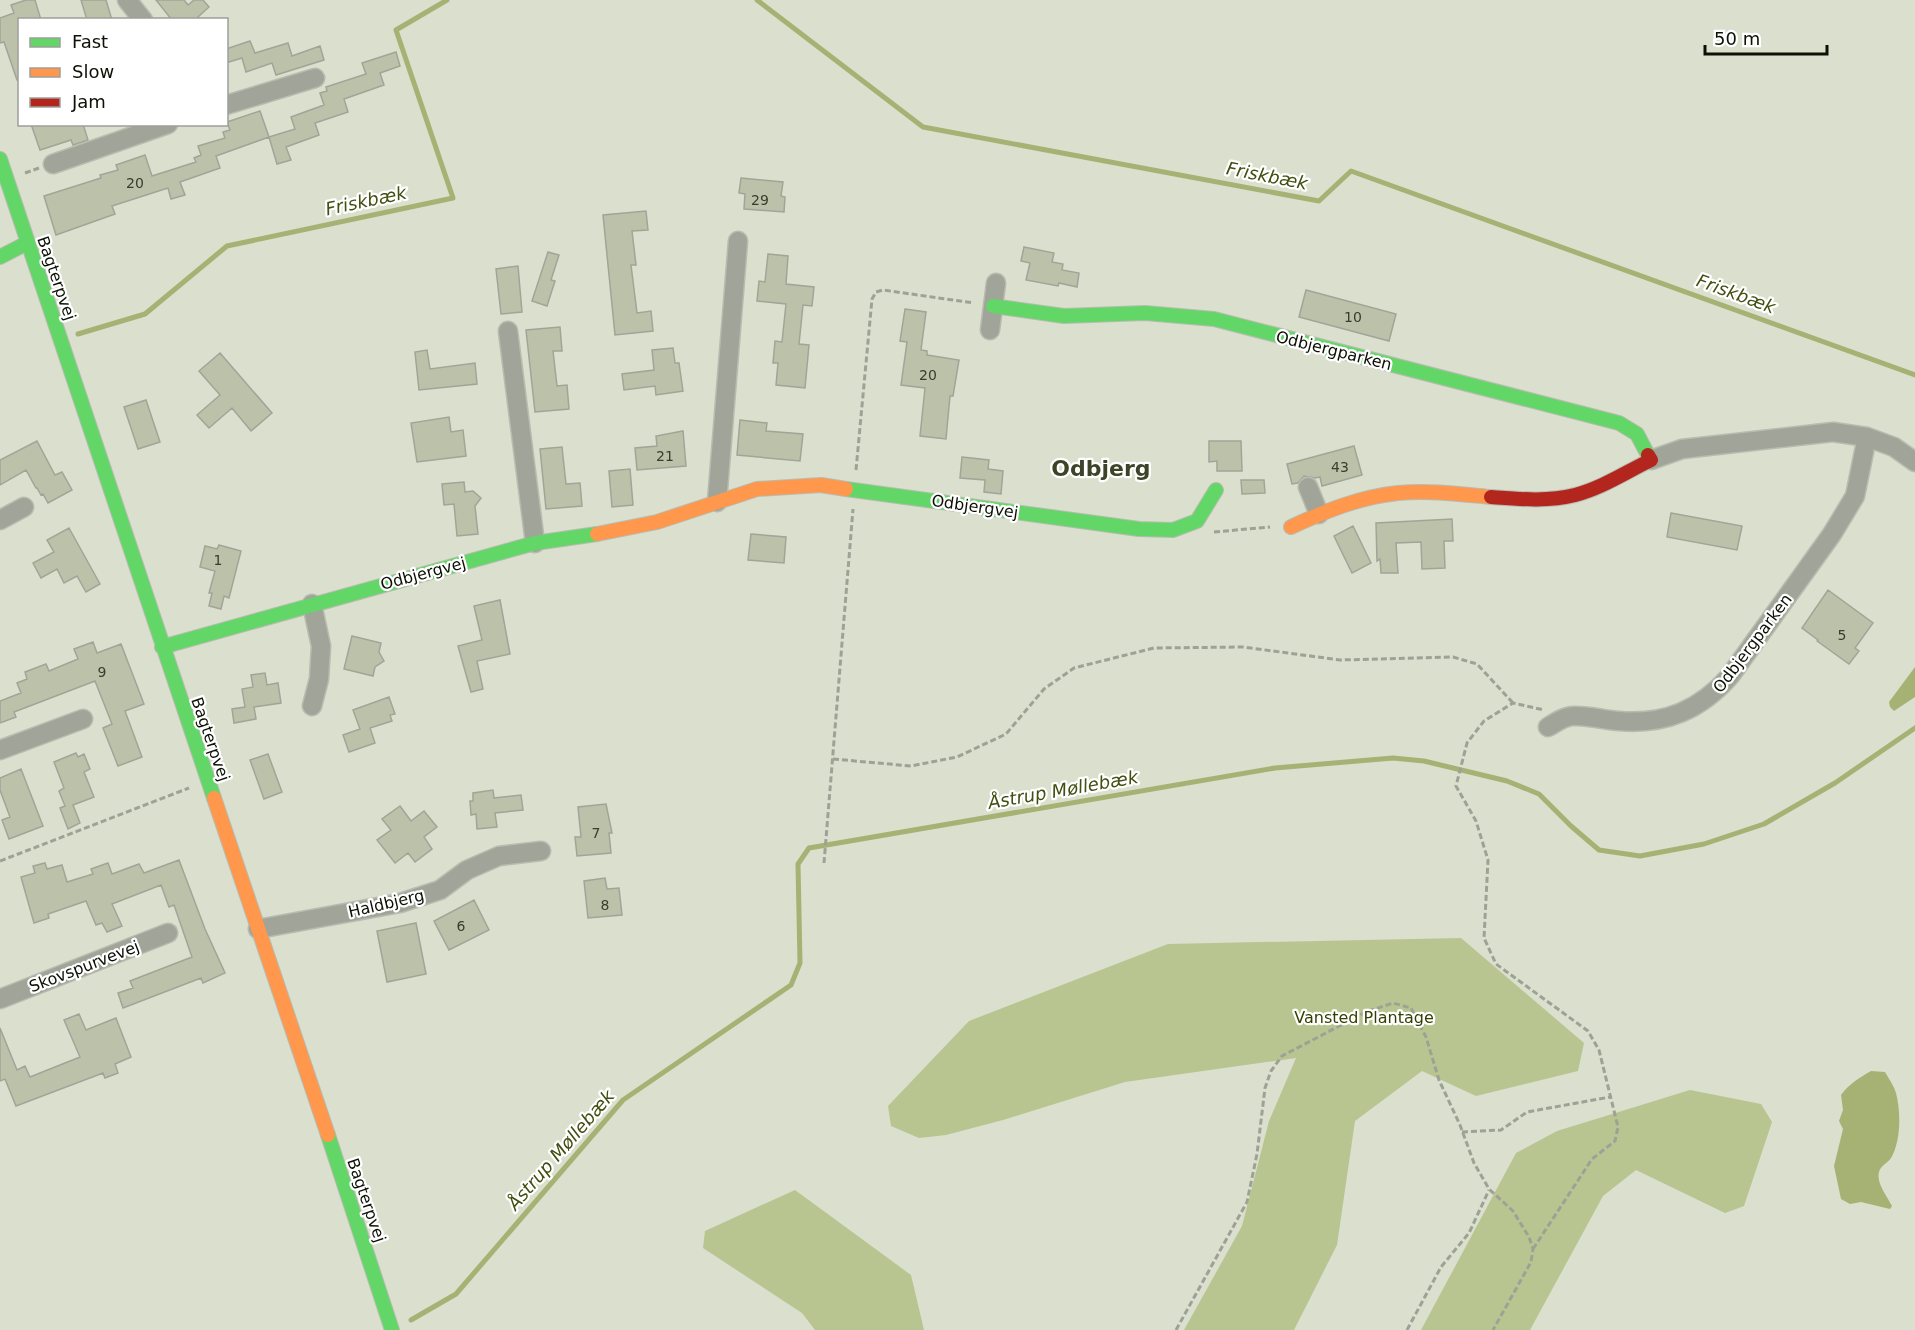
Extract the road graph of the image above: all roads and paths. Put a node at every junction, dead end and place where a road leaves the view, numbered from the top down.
1 (127, 0) edge
2 (141, 18) edge
3 (315, 78) dead end
4 (228, 104) edge
5 (162, 126) edge
6 (0, 159) edge
7 (54, 164) joint
8 (7, 179) junction
9 (738, 241) dead end
10 (27, 243) junction
11 (0, 257) edge
12 (996, 283) dead end
13 (993, 306) junction
14 (990, 330) dead end
15 (508, 331) dead end
16 (1867, 437) junction
17 (1651, 460) junction
18 (1915, 462) edge
19 (1308, 487) dead end
20 (854, 489) junction
21 (1216, 490) dead end
22 (717, 502) junction
23 (24, 507) dead end
24 (1318, 514) junction
25 (0, 520) edge
26 (1291, 527) dead end
27 (535, 543) junction
28 (312, 604) junction
29 (162, 647) junction
30 (1513, 704) junction
31 (312, 706) dead end
32 (1571, 715) junction
33 (83, 719) dead end
34 (1548, 727) dead end
35 (0, 750) edge
36 (833, 759) junction
37 (207, 780) junction
38 (541, 851) dead end
39 (0, 861) edge
40 (825, 863) dead end
41 (258, 929) junction
42 (168, 933) dead end
43 (0, 999) edge
44 (1610, 1097) junction
45 (1462, 1132) junction
46 (1489, 1189) junction
47 (1533, 1249) junction
48 (392, 1330) edge
49 (1176, 1330) edge
50 (1407, 1330) edge
51 (1493, 1330) edge

1 - 2 street
3 - 4 street
5 - 7 street
6 - 8 street, Bagterpvej
7 - 8 path
8 - 10 street, Bagterpvej
9 - 22 street
10 - 11 street
10 - 29 street, Bagterpvej
12 - 13 street
13 - 14 street
13 - 17 street, Odbjergparken
13 - 20 path
15 - 27 street
16 - 17 street
16 - 18 street
16 - 32 street, Odbjergparken
17 - 24 street
19 - 24 street
20 - 21 street, Odbjergvej
20 - 22 street, Odbjergvej
20 - 36 path
22 - 27 street, Odbjergvej
23 - 25 street
24 - 26 street
27 - 28 street, Odbjergvej
28 - 29 street, Odbjergvej
28 - 31 street
29 - 37 street, Bagterpvej
30 - 32 path
30 - 36 path
30 - 44 path
32 - 34 street
33 - 35 street
36 - 40 path
37 - 39 path
37 - 41 street, Bagterpvej
38 - 41 street, Haldbjerg
41 - 48 street, Bagterpvej
42 - 43 street, Skovspurvevej
44 - 45 path
44 - 47 path
45 - 46 path
45 - 49 path
46 - 47 path
46 - 50 path
47 - 51 path

